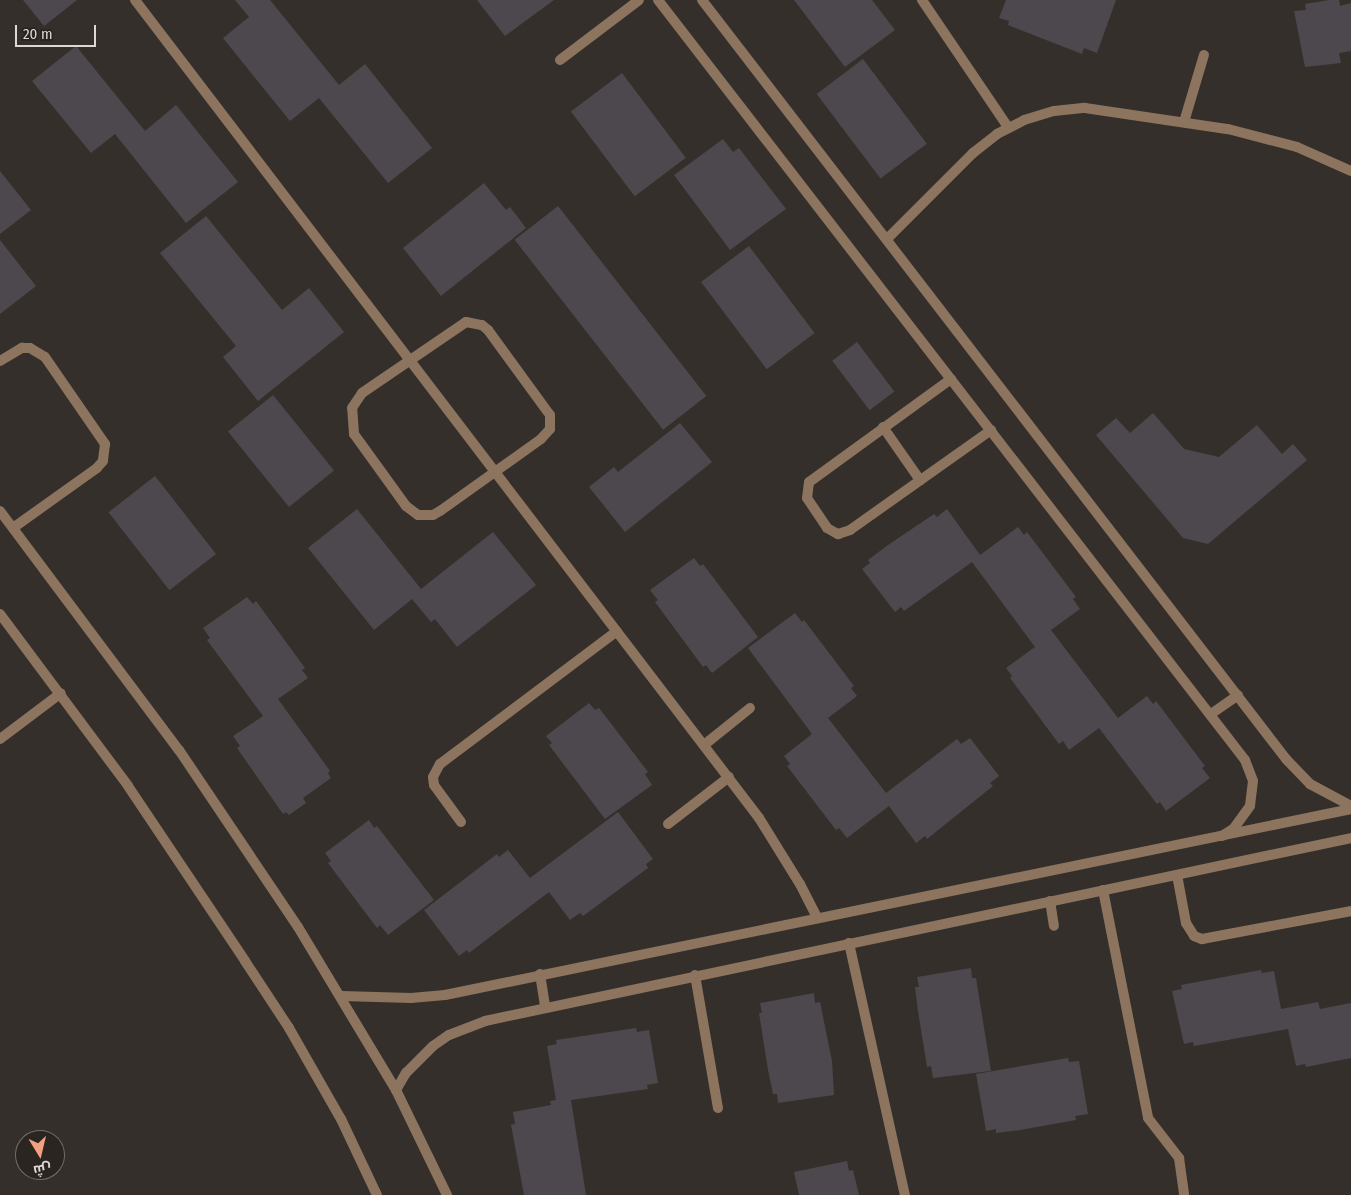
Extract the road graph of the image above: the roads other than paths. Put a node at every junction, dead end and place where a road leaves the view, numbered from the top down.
1 (136, 0) edge
2 (639, 0) edge
3 (658, 0) edge
4 (702, 0) edge
5 (922, 0) edge
6 (1204, 55) dead end
7 (560, 60) dead end
8 (1184, 122) junction
9 (1008, 127) junction
10 (1351, 171) edge
11 (887, 239) junction
12 (410, 360) junction
13 (0, 361) edge
14 (951, 378) junction
15 (883, 427) junction
16 (991, 430) junction
17 (496, 472) junction
18 (920, 480) junction
19 (0, 511) edge
20 (13, 528) junction
21 (0, 614) edge
22 (617, 632) junction
23 (61, 693) junction
24 (1238, 695) junction
25 (750, 708) dead end
26 (1211, 714) junction
27 (0, 739) edge
28 (704, 745) junction
29 (729, 778) junction
30 (1351, 807) edge
31 (461, 822) dead end
32 (668, 824) dead end
33 (1222, 836) junction
34 (1351, 838) edge
35 (1177, 875) junction
36 (1103, 890) junction
37 (1050, 901) junction
38 (1351, 911) edge
39 (817, 918) junction
40 (1054, 926) dead end
41 (848, 943) junction
42 (540, 974) junction
43 (695, 975) junction
44 (342, 996) junction
45 (545, 1007) junction
46 (396, 1090) junction
47 (718, 1108) dead end
48 (378, 1195) edge
49 (446, 1195) edge
50 (905, 1195) edge
51 (1184, 1195) edge

1 - 12 street
2 - 7 street
3 - 14 street
4 - 11 street
5 - 9 street
6 - 8 street
8 - 9 street
8 - 10 street
9 - 11 street
11 - 24 street
12 - 17 street
12 - 17 street
12 - 17 street
13 - 20 street
14 - 15 street
14 - 16 street
15 - 18 street
15 - 18 street
16 - 18 street
16 - 26 street
17 - 22 street
19 - 20 street
20 - 44 street
21 - 23 street
22 - 28 street
22 - 31 street
23 - 27 street
23 - 48 street
24 - 26 street
24 - 30 street
25 - 28 street
26 - 33 street
28 - 29 street
29 - 32 street
29 - 39 street
30 - 33 street
33 - 39 street
34 - 35 street
35 - 36 street
35 - 38 street
36 - 37 street
36 - 51 street
37 - 40 street
37 - 41 street
39 - 42 street
41 - 43 street
41 - 50 street
42 - 44 street
42 - 45 street
43 - 45 street
43 - 47 street
44 - 46 street
45 - 46 street
46 - 49 street

